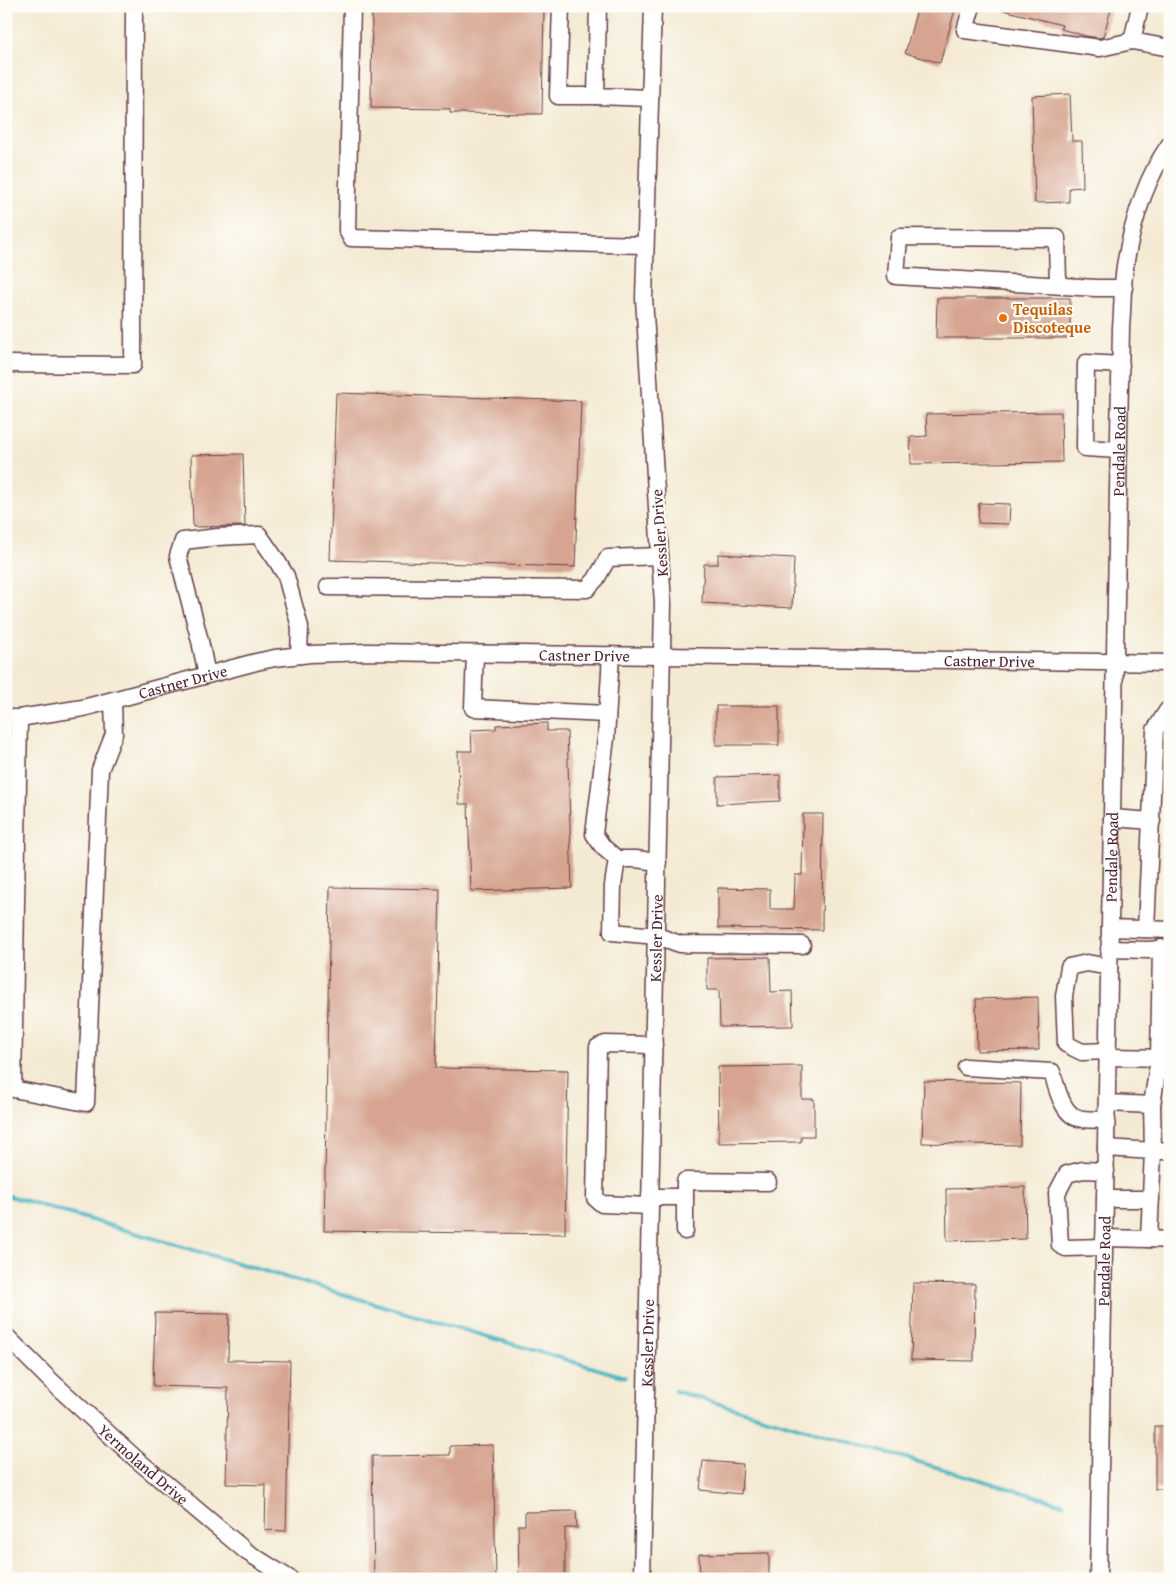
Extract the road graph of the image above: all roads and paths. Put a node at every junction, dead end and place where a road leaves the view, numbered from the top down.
1 (134, 6) edge
2 (352, 6) edge
3 (561, 6) edge
4 (598, 6) edge
5 (653, 6) edge
6 (972, 6) edge
7 (1140, 6) edge
8 (1132, 41) junction
9 (1170, 48) edge
10 (596, 96) junction
11 (650, 98) junction
12 (1170, 144) edge
13 (646, 245) junction
14 (1058, 285) junction
15 (1124, 288) junction
16 (6, 364) edge
17 (1121, 365) junction
18 (1119, 450) junction
19 (660, 556) junction
20 (328, 587) dead end
21 (475, 654) junction
22 (300, 655) junction
23 (611, 655) junction
24 (662, 656) junction
25 (1115, 662) junction
26 (1170, 663) edge
27 (207, 675) junction
28 (113, 701) junction
29 (1170, 711) edge
30 (607, 714) junction
31 (13, 718) edge
32 (1112, 818) junction
33 (1152, 821) junction
34 (617, 859) junction
35 (658, 862) junction
36 (1110, 928) junction
37 (1146, 929) junction
38 (1170, 930) edge
39 (657, 936) junction
40 (802, 945) dead end
41 (1165, 948) edge
42 (1109, 949) junction
43 (1109, 967) junction
44 (654, 1045) junction
45 (1108, 1054) junction
46 (1164, 1058) edge
47 (966, 1066) dead end
48 (1107, 1103) junction
49 (1152, 1105) junction
50 (1107, 1120) junction
51 (1106, 1148) junction
52 (1153, 1151) junction
53 (1170, 1151) edge
54 (1106, 1171) junction
55 (768, 1182) dead end
56 (685, 1197) junction
57 (1105, 1199) junction
58 (1150, 1199) junction
59 (650, 1202) junction
60 (685, 1231) dead end
61 (1149, 1239) junction
62 (1170, 1240) edge
63 (1104, 1243) junction
64 (6, 1336) edge
65 (290, 1579) edge
66 (642, 1579) edge
67 (1098, 1579) edge

1 - 16 street
2 - 13 street
3 - 10 street
4 - 10 street
5 - 11 street, Kessler Drive
6 - 8 street
7 - 8 street
8 - 9 street
10 - 11 street
11 - 13 street, Kessler Drive
12 - 15 street, Pendale Road
13 - 19 street, Kessler Drive
14 - 14 street
14 - 15 street
15 - 17 street, Pendale Road
17 - 18 street, Pendale Road
17 - 18 street
18 - 25 street, Pendale Road
19 - 20 street
19 - 24 street, Kessler Drive
21 - 22 street, Castner Drive
21 - 23 street, Castner Drive
21 - 30 street
22 - 27 street, Castner Drive
22 - 27 street
23 - 24 street, Castner Drive
23 - 30 street
24 - 25 street, Castner Drive
24 - 35 street, Kessler Drive
25 - 26 street, Castner Drive
25 - 32 street, Pendale Road
27 - 28 street, Castner Drive
28 - 31 street, Castner Drive
28 - 31 street
29 - 33 street
30 - 34 street
32 - 33 street
32 - 36 street, Pendale Road
33 - 37 street
34 - 35 street
34 - 39 street
35 - 39 street, Kessler Drive
36 - 37 street
36 - 42 street, Pendale Road
37 - 38 street
39 - 40 street
39 - 44 street, Kessler Drive
41 - 42 street
41 - 46 street
42 - 43 street, Pendale Road
43 - 45 street, Pendale Road
43 - 45 street
44 - 59 street, Kessler Drive
44 - 59 street
45 - 46 street
45 - 48 street, Pendale Road
46 - 49 street
47 - 50 street
48 - 49 street
48 - 50 street, Pendale Road
49 - 52 street
50 - 51 street, Pendale Road
51 - 52 street
51 - 54 street, Pendale Road
52 - 53 street
52 - 58 street
54 - 57 street, Pendale Road
54 - 63 street
55 - 56 street
56 - 59 street
56 - 60 street
57 - 58 street
57 - 63 street, Pendale Road
58 - 61 street
59 - 66 street, Kessler Drive
61 - 62 street
61 - 63 street
63 - 67 street, Pendale Road
64 - 65 street, Yermoland Drive

